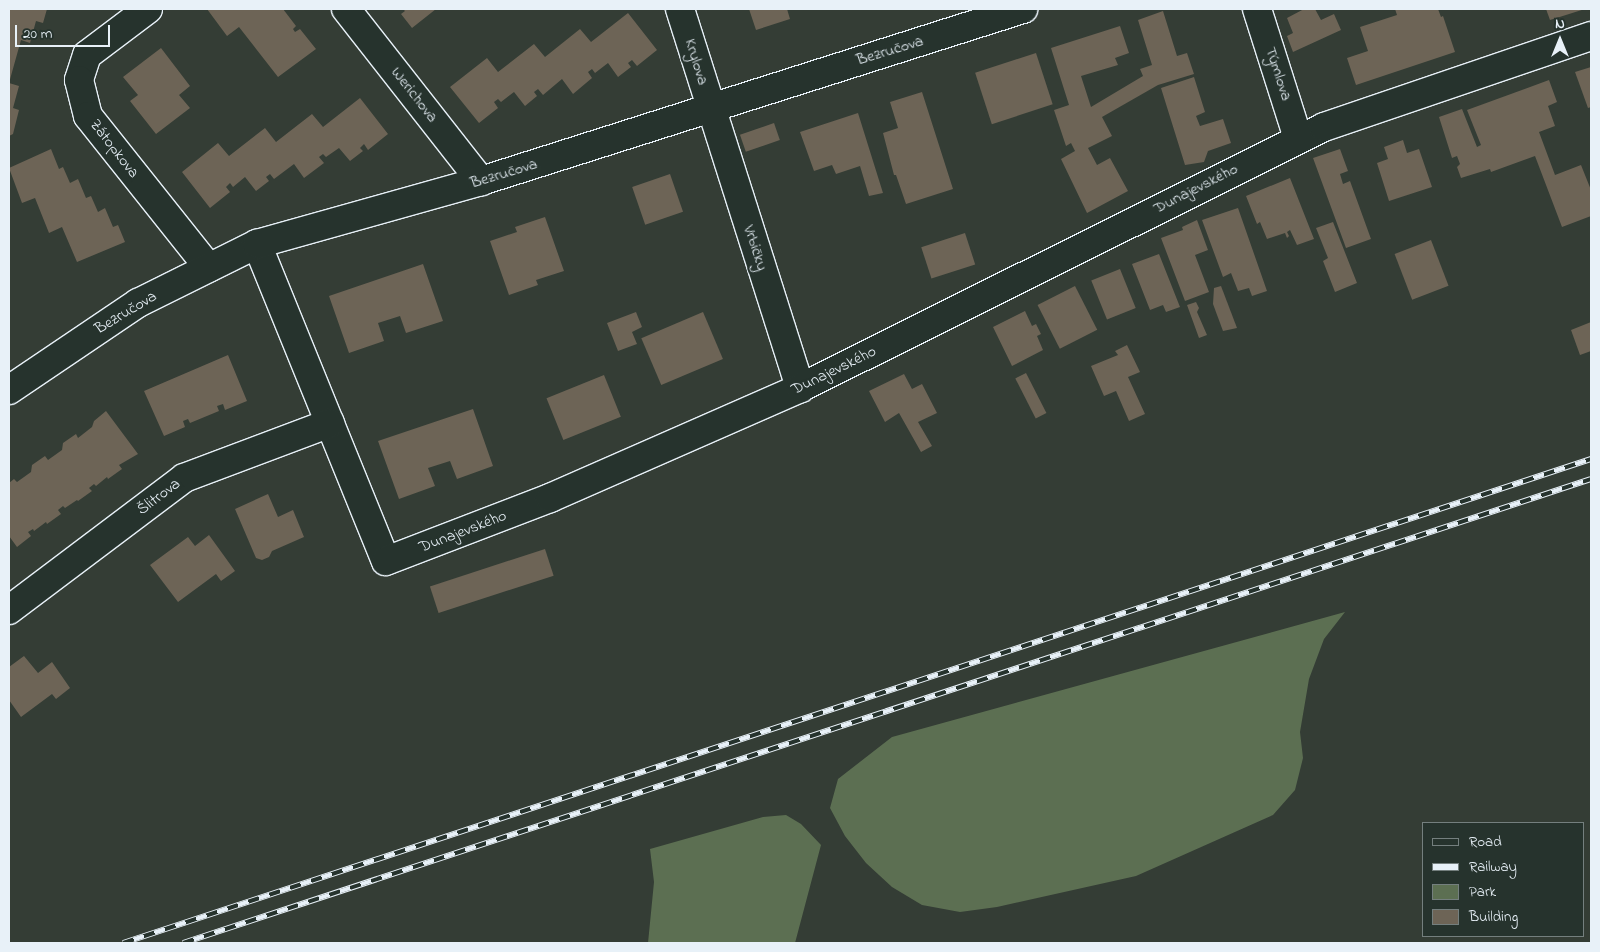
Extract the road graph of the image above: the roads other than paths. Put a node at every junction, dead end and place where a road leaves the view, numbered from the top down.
1 (148, 9) edge
2 (346, 9) edge
3 (1023, 9) edge
4 (1257, 9) edge
5 (679, 11) edge
6 (1591, 36) edge
7 (710, 107) junction
8 (1298, 138) junction
9 (481, 182) junction
10 (257, 244) junction
11 (209, 268) junction
12 (800, 388) junction
13 (9, 390) edge
14 (330, 423) junction
15 (9, 610) edge

1 - 11 street, Zátopkova
2 - 9 street, Werichova
3 - 7 street, Bezručova
4 - 8 street, Týmlova
5 - 7 street, Krylova
6 - 8 street, Dunajevského
7 - 9 street, Bezručova
7 - 12 street, Vrbičky
8 - 12 street, Dunajevského
9 - 10 street, Bezručova
10 - 11 street, Bezručova
10 - 14 street, Dunajevského
11 - 13 street, Bezručova
12 - 14 street, Dunajevského
14 - 15 street, Šlitrova

